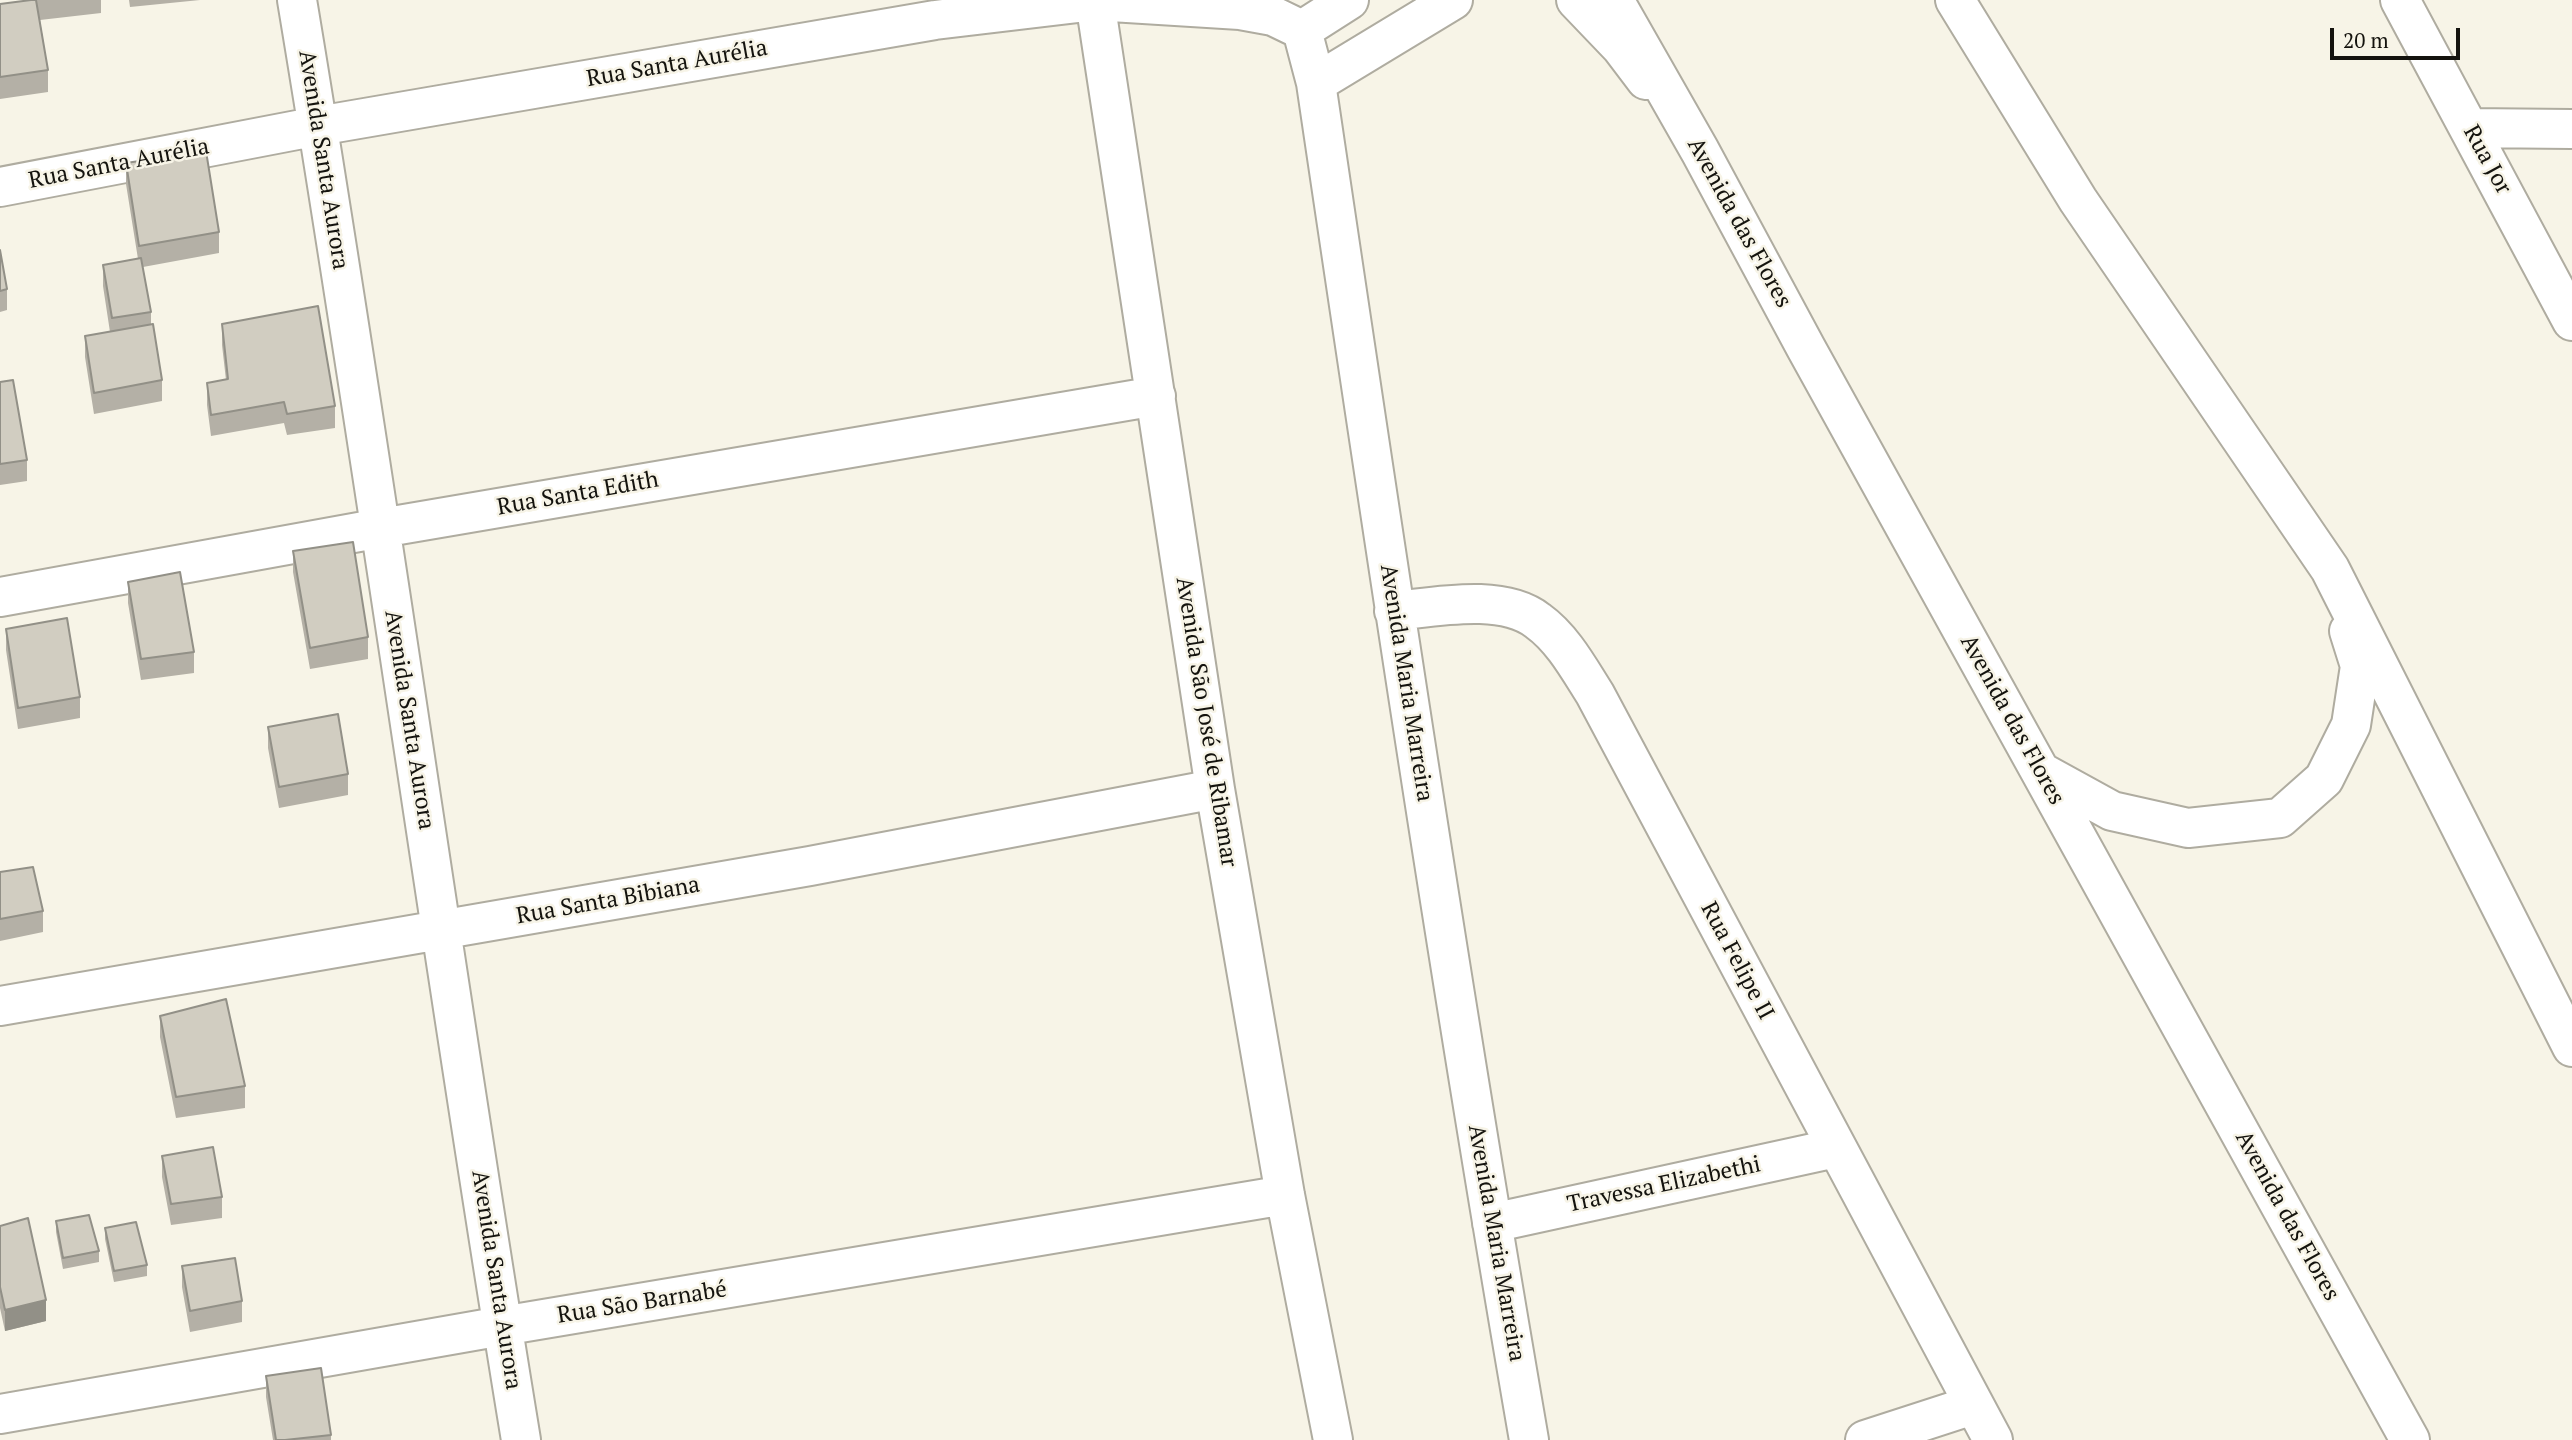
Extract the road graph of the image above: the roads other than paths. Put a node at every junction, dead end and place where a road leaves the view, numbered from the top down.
1 (297, 0) edge
2 (1349, 0) edge
3 (1452, 0) edge
4 (1576, 0) edge
5 (1614, 0) edge
6 (1955, 0) edge
7 (2400, 0) edge
8 (1095, 1) edge
9 (1302, 30) junction
10 (1316, 83) junction
11 (318, 126) junction
12 (2469, 128) junction
13 (2572, 129) edge
14 (1700, 151) junction
15 (0, 187) edge
16 (2572, 321) edge
17 (1156, 396) junction
18 (381, 528) junction
19 (2330, 569) junction
20 (0, 597) edge
21 (1394, 611) junction
22 (2041, 772) junction
23 (1215, 789) junction
24 (441, 931) junction
25 (0, 1006) edge
26 (2572, 1047) edge
27 (1836, 1148) junction
28 (1285, 1195) junction
29 (1492, 1223) junction
30 (502, 1326) junction
31 (1973, 1405) junction
32 (0, 1414) edge
33 (521, 1440) edge
34 (1333, 1440) edge
35 (1529, 1440) edge
36 (1865, 1440) edge
37 (1993, 1440) edge
38 (2410, 1440) edge

1 - 11 street, Avenida Santa Aurora
2 - 9 street
3 - 10 street
4 - 14 street
5 - 14 street, Avenida das Flores
6 - 19 street
7 - 12 street, Rua Jor
8 - 9 street, Rua Santa Aurélia
8 - 11 street, Rua Santa Aurélia
8 - 17 street, Avenida São José de Ribamar
9 - 10 street
10 - 21 street, Avenida Maria Marreira
11 - 15 street, Rua Santa Aurélia
11 - 18 street, Avenida Santa Aurora
12 - 13 street
12 - 16 street, Rua Jor
14 - 22 street, Avenida das Flores
17 - 18 street, Rua Santa Edith
17 - 23 street, Avenida São José de Ribamar
18 - 20 street, Rua Santa Edith
18 - 24 street, Avenida Santa Aurora
19 - 22 street
19 - 26 street
21 - 27 street, Rua Felipe II
21 - 29 street, Avenida Maria Marreira
22 - 38 street, Avenida das Flores
23 - 24 street, Rua Santa Bibiana
23 - 28 street, Avenida São José de Ribamar
24 - 25 street, Rua Santa Bibiana
24 - 30 street, Avenida Santa Aurora
27 - 29 street, Travessa Elizabethi
27 - 31 street, Rua Felipe II
28 - 30 street, Rua São Barnabé
28 - 34 street, Avenida São José de Ribamar
29 - 35 street, Avenida Maria Marreira
30 - 32 street, Rua São Barnabé
30 - 33 street, Avenida Santa Aurora
31 - 36 street
31 - 37 street, Rua Felipe II

